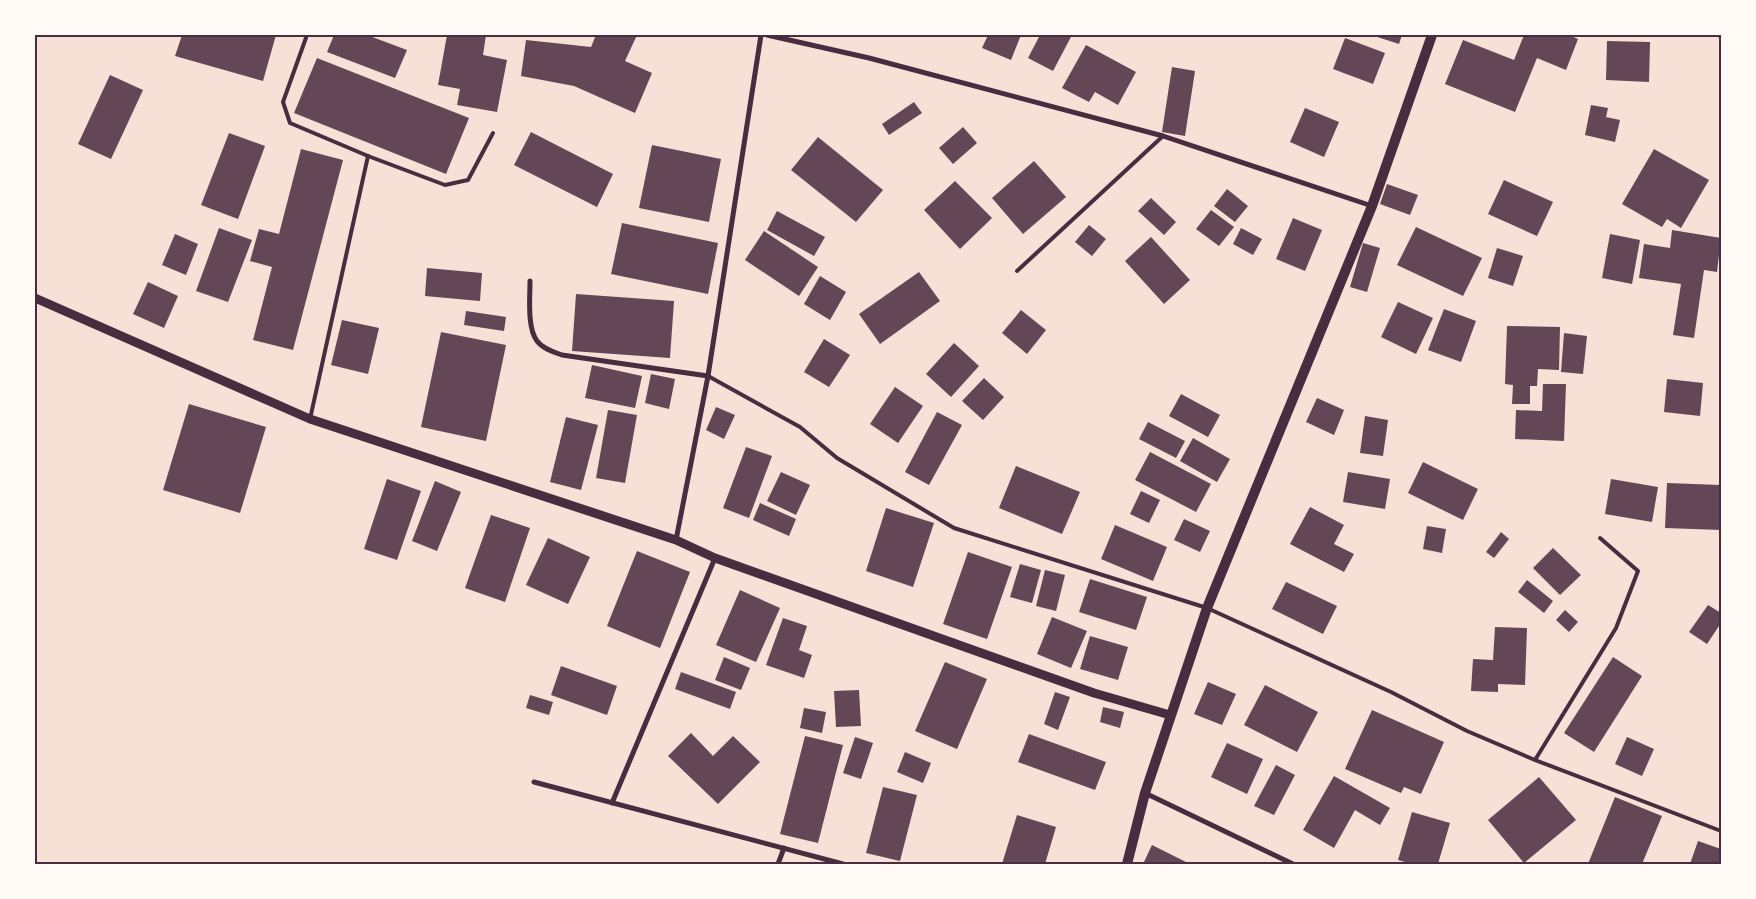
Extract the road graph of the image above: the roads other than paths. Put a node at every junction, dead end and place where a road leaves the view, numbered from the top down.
1 (306, 35) edge
2 (761, 35) edge
3 (767, 35) edge
4 (1432, 35) edge
5 (492, 133) dead end
6 (1163, 136) junction
7 (368, 156) junction
8 (1372, 206) junction
9 (1017, 271) dead end
10 (530, 281) dead end
11 (35, 298) edge
12 (708, 376) junction
13 (310, 419) junction
14 (1600, 538) dead end
15 (676, 540) junction
16 (716, 558) junction
17 (1207, 608) junction
18 (1170, 715) junction
19 (1534, 760) junction
20 (534, 782) dead end
21 (1145, 793) junction
22 (612, 802) junction
23 (1721, 831) edge
24 (784, 848) junction
25 (778, 864) edge
26 (843, 864) edge
27 (1127, 864) edge
28 (1293, 864) edge

1 - 7 lane
2 - 12 street
3 - 6 street
4 - 8 main road
5 - 7 lane
6 - 8 street
6 - 9 lane
7 - 13 lane
8 - 17 main road
10 - 12 street
11 - 13 street
12 - 15 street
12 - 17 lane
13 - 15 street
14 - 19 lane
15 - 16 street
16 - 18 street
16 - 22 street
17 - 18 main road
17 - 19 lane
18 - 21 main road
19 - 23 lane
20 - 22 street
21 - 27 main road
21 - 28 street
22 - 24 street
24 - 25 street
24 - 26 street

